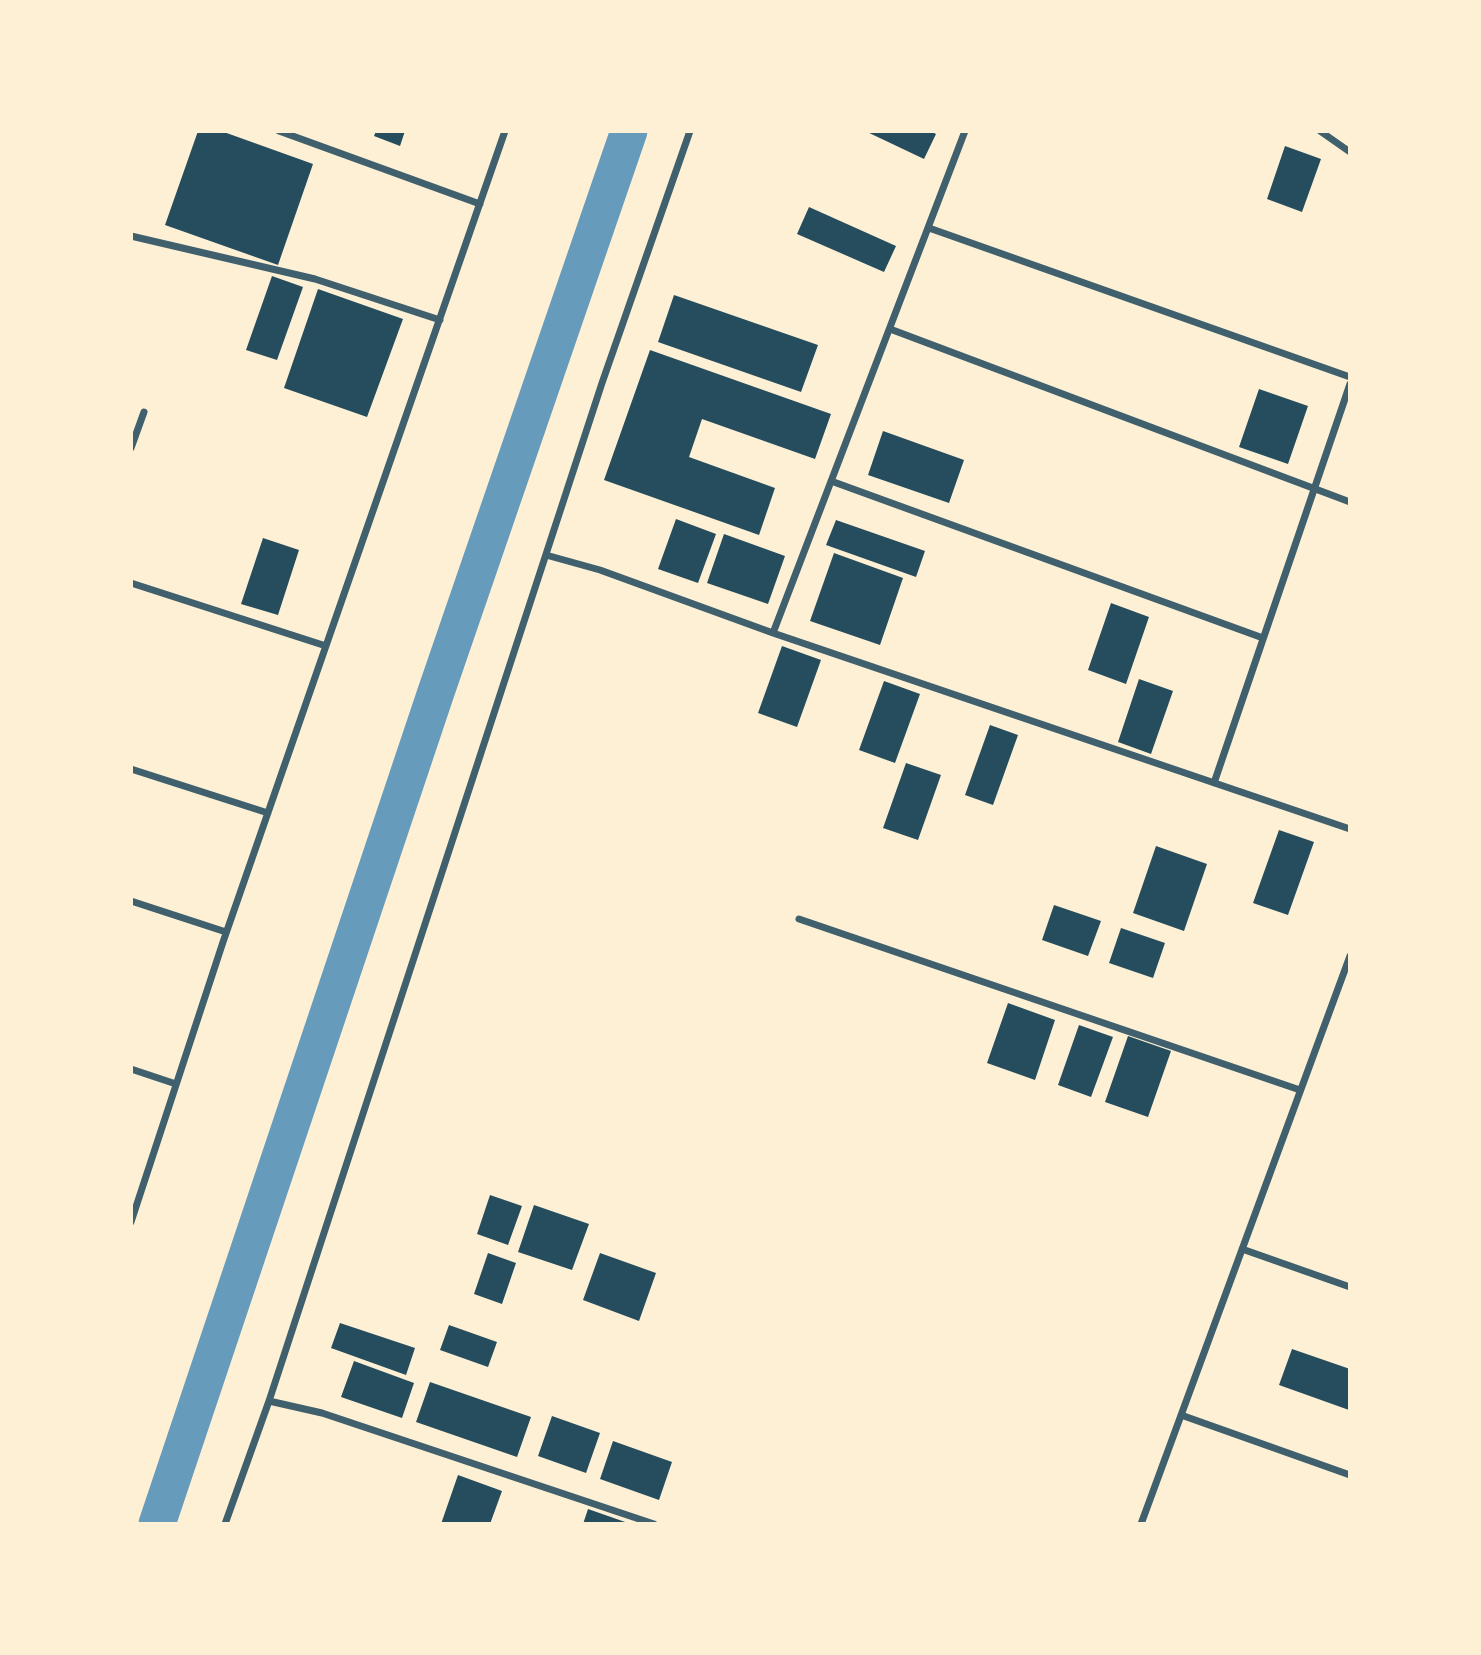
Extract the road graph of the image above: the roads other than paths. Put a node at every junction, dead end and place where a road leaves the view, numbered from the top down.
1 (279, 131) edge
2 (505, 131) edge
3 (690, 131) edge
4 (965, 131) edge
5 (1320, 131) edge
6 (1350, 152) edge
7 (480, 204) junction
8 (929, 228) junction
9 (131, 236) edge
10 (440, 320) junction
11 (890, 329) junction
12 (1350, 377) edge
13 (1350, 384) edge
14 (144, 412) dead end
15 (131, 448) edge
16 (831, 481) junction
17 (1312, 488) junction
18 (1350, 502) edge
19 (546, 555) junction
20 (131, 583) edge
21 (773, 633) junction
22 (1263, 638) junction
23 (326, 646) junction
24 (131, 769) edge
25 (1214, 783) junction
26 (268, 813) junction
27 (1350, 829) edge
28 (131, 901) edge
29 (799, 919) dead end
30 (226, 932) junction
31 (1350, 956) edge
32 (1341, 980) junction
33 (1350, 983) edge
34 (131, 1069) edge
35 (176, 1084) junction
36 (1300, 1090) junction
37 (131, 1222) edge
38 (1242, 1250) junction
39 (1350, 1287) edge
40 (269, 1401) junction
41 (1181, 1415) junction
42 (1350, 1475) edge
43 (225, 1524) edge
44 (654, 1524) edge
45 (1141, 1524) edge

1 - 7 street
2 - 7 street
3 - 19 street
4 - 8 street
5 - 6 street
7 - 10 street
8 - 11 street
8 - 12 street
9 - 10 street
10 - 23 street
11 - 16 street
11 - 17 street
13 - 17 street
14 - 15 street
16 - 21 street
16 - 22 street
17 - 18 street
17 - 22 street
19 - 21 street
19 - 40 street
20 - 23 street
21 - 25 street
22 - 25 street
23 - 26 street
24 - 26 street
25 - 27 street
26 - 30 street
28 - 30 street
29 - 36 street
30 - 35 street
31 - 32 street
32 - 33 street
32 - 36 street
34 - 35 street
35 - 37 street
36 - 38 street
38 - 39 street
38 - 41 street
40 - 43 street
40 - 44 street
41 - 42 street
41 - 45 street

